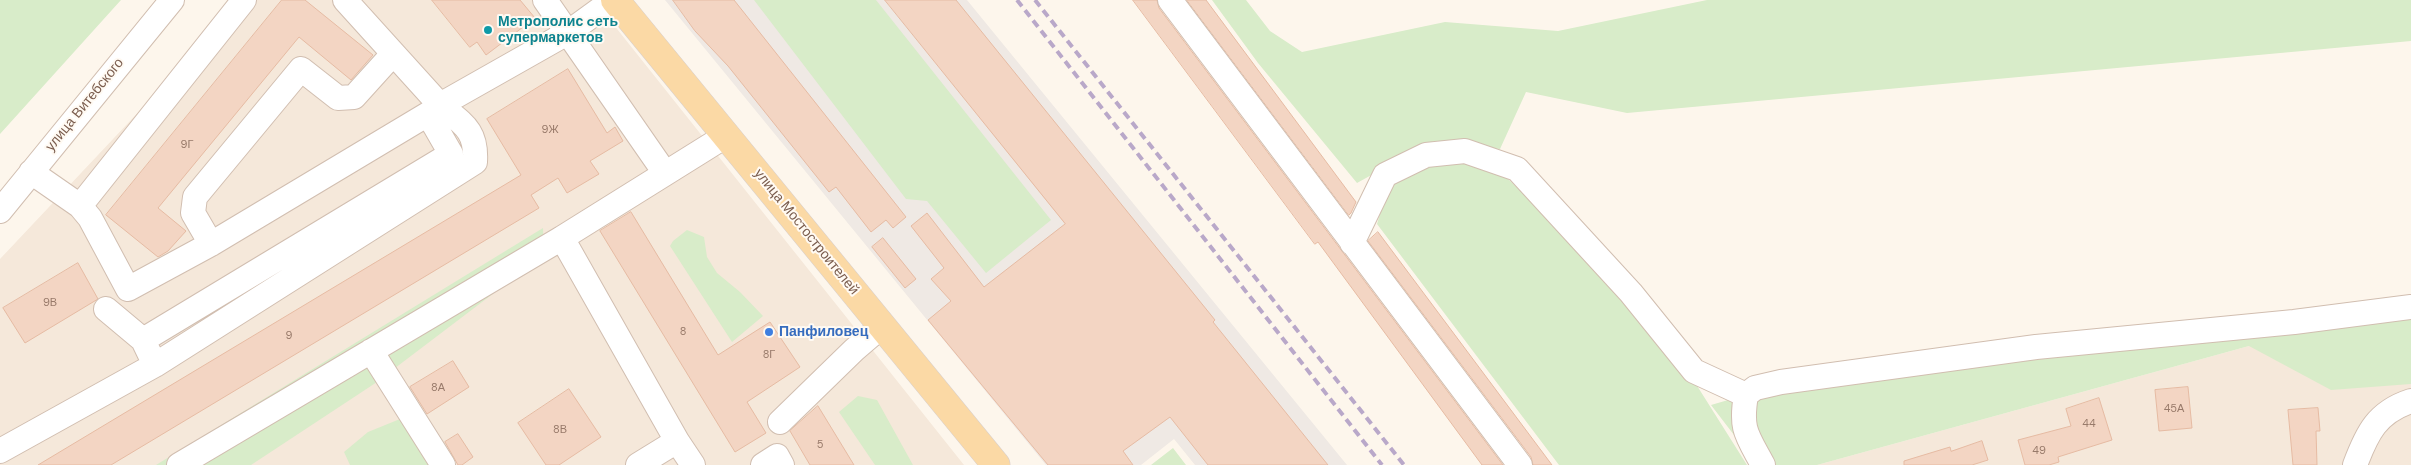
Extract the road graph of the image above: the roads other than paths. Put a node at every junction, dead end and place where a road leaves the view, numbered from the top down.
1 (172, 0) edge
2 (244, 0) edge
3 (345, 0) edge
4 (545, 0) edge
5 (614, 0) edge
6 (1170, 0) edge
7 (569, 32) junction
8 (392, 55) junction
9 (434, 110) junction
10 (726, 135) junction
11 (30, 172) junction
12 (665, 173) junction
13 (80, 206) junction
14 (0, 211) edge
15 (562, 238) junction
16 (1352, 243) junction
17 (211, 244) junction
18 (2411, 307) edge
19 (106, 309) dead end
20 (882, 326) junction
21 (143, 340) junction
22 (370, 352) junction
23 (155, 365) junction
24 (1746, 395) junction
25 (2411, 401) edge
26 (780, 422) dead end
27 (677, 441) junction
28 (0, 451) edge
29 (179, 465) edge
30 (443, 465) edge
31 (638, 465) edge
32 (694, 465) edge
33 (763, 465) edge
34 (782, 465) edge
35 (996, 465) edge
36 (1520, 465) edge
37 (1763, 465) edge
38 (2355, 465) edge

1 - 11 street, улица Витебского
2 - 13 street
3 - 8 street
4 - 7 street
5 - 7 street
5 - 10 main road, улица Мостостроителей
6 - 16 street
7 - 9 street
7 - 12 street
8 - 9 street
8 - 17 street
9 - 17 street
9 - 21 street
9 - 23 street
10 - 12 street
10 - 20 main road, улица Мостостроителей
11 - 13 street
11 - 14 street, улица Витебского
12 - 15 street
13 - 17 street
15 - 22 street
15 - 27 street
16 - 24 street
16 - 36 street
18 - 24 street
19 - 21 street
20 - 26 street
20 - 35 main road, улица Мостостроителей
21 - 23 street
22 - 29 street
22 - 30 street
23 - 28 street
24 - 37 street
25 - 38 street
27 - 31 street
27 - 32 street
33 - 34 street

